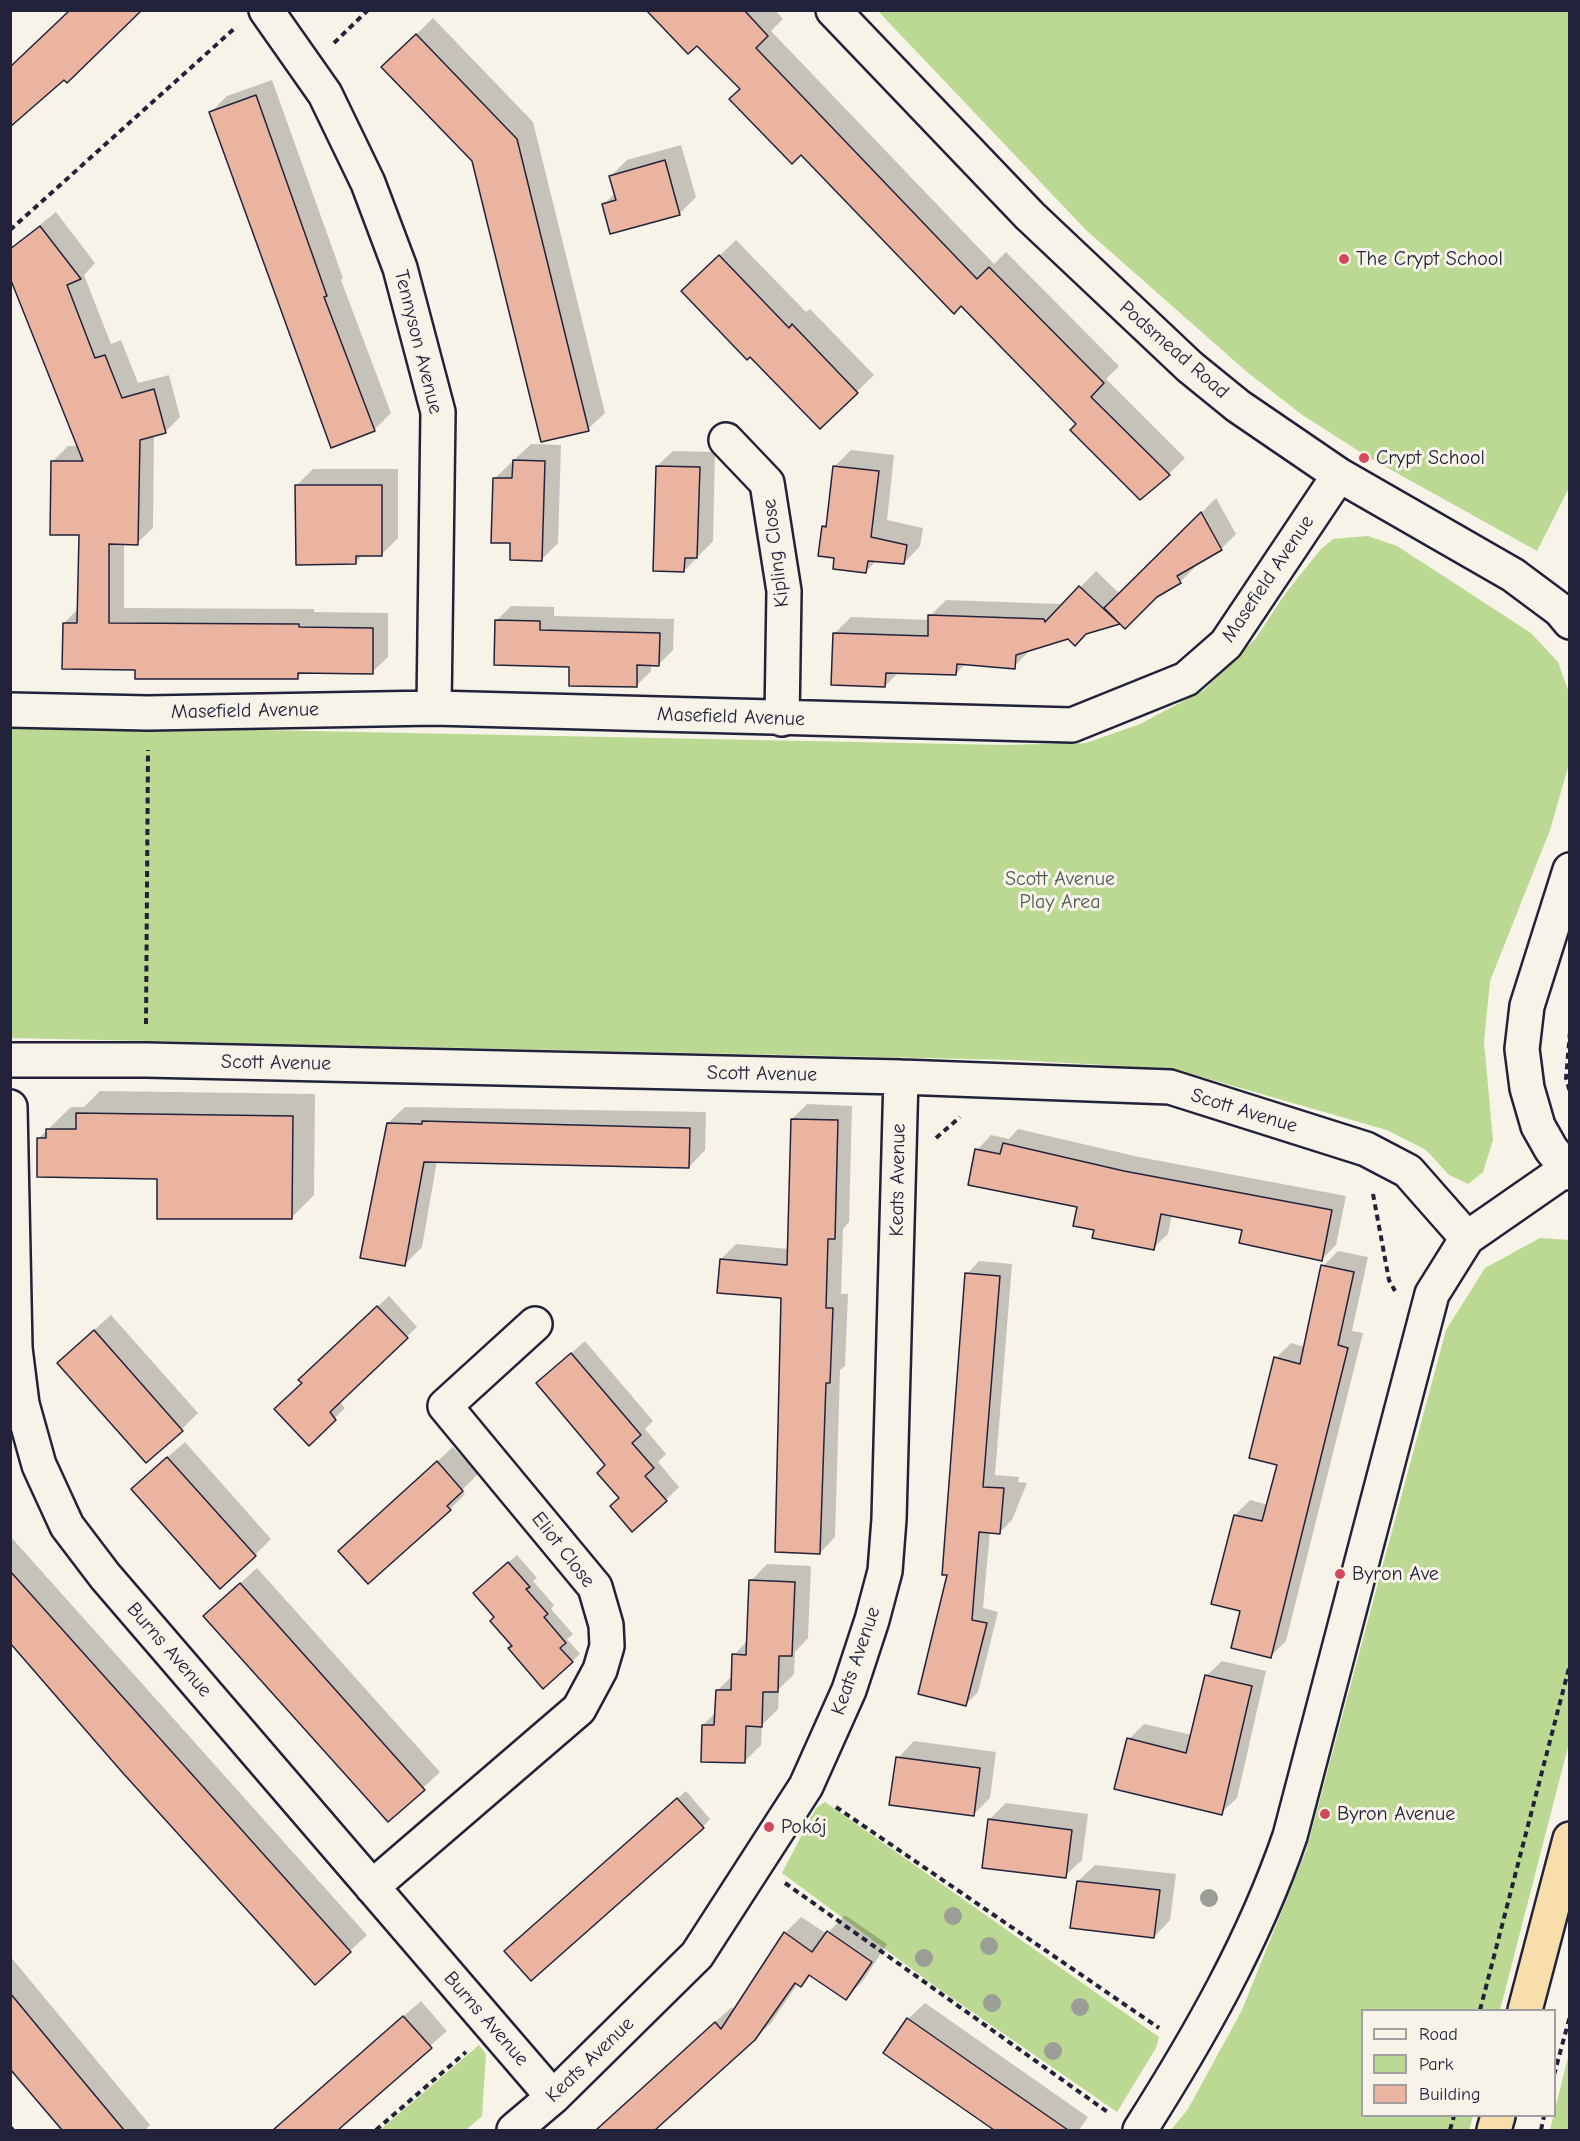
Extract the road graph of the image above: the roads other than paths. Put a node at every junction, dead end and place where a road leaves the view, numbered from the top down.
1 (266, 10) edge
2 (833, 10) edge
3 (726, 440) dead end
4 (1339, 475) junction
5 (1569, 622) edge
6 (434, 708) junction
7 (10, 710) edge
8 (782, 719) junction
9 (1569, 870) edge
10 (10, 1059) edge
11 (901, 1077) junction
12 (10, 1107) edge
13 (1567, 1172) edge
14 (1467, 1239) junction
15 (535, 1324) dead end
16 (1569, 1839) edge
17 (372, 1887) junction
18 (1525, 2009) edge
19 (554, 2097) junction
20 (514, 2130) edge
21 (1140, 2130) edge

1 - 6 street, Tennyson Avenue
2 - 4 street, Podsmead Road
3 - 8 street, Kipling Close
4 - 5 street, Podsmead Road
4 - 8 street, Masefield Avenue
6 - 7 street, Masefield Avenue
6 - 8 street, Masefield Avenue
9 - 13 street
10 - 11 street, Scott Avenue
11 - 14 street, Scott Avenue
11 - 19 street, Keats Avenue
12 - 17 street, Burns Avenue
13 - 14 street
14 - 21 street
15 - 17 street, Eliot Close
16 - 18 highway
17 - 19 street, Burns Avenue
19 - 20 street, Keats Avenue

